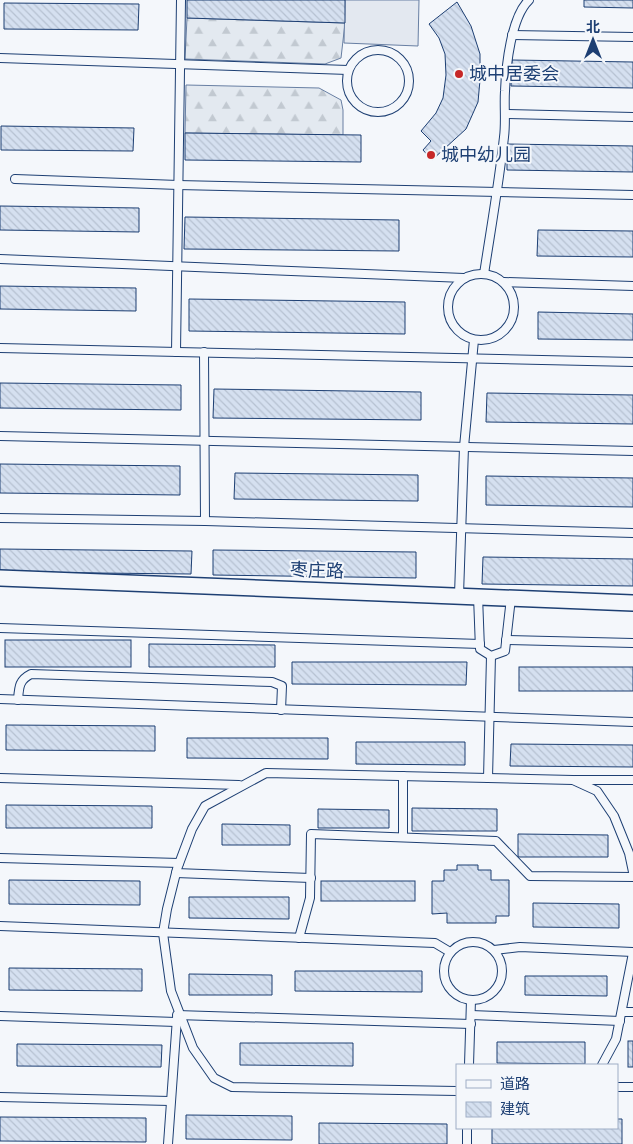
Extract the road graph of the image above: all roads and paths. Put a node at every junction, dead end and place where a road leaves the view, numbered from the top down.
1 (181, 0) edge
2 (530, 0) edge
3 (512, 35) junction
4 (633, 37) edge
5 (0, 58) edge
6 (180, 64) junction
7 (348, 70) junction
8 (504, 114) junction
9 (633, 117) edge
10 (15, 179) dead end
11 (178, 185) junction
12 (496, 191) junction
13 (633, 195) edge
14 (0, 259) edge
15 (177, 266) junction
16 (484, 274) junction
17 (464, 278) junction
18 (504, 282) junction
19 (633, 286) edge
20 (474, 340) junction
21 (0, 348) edge
22 (176, 352) junction
23 (204, 352) junction
24 (472, 358) junction
25 (633, 362) edge
26 (0, 436) edge
27 (205, 441) junction
28 (464, 447) junction
29 (633, 451) edge
30 (0, 518) edge
31 (205, 521) junction
32 (461, 528) junction
33 (633, 533) edge
34 (0, 578) edge
35 (459, 596) junction
36 (478, 596) junction
37 (511, 598) junction
38 (633, 603) edge
39 (0, 628) edge
40 (506, 640) junction
41 (480, 644) junction
42 (633, 644) edge
43 (491, 656) junction
44 (0, 699) edge
45 (18, 700) junction
46 (282, 710) junction
47 (489, 717) junction
48 (633, 722) edge
49 (404, 776) junction
50 (0, 778) edge
51 (488, 778) junction
52 (572, 780) junction
53 (633, 780) edge
54 (241, 785) junction
55 (403, 837) junction
56 (0, 858) edge
57 (632, 861) edge
58 (179, 863) junction
59 (633, 872) edge
60 (176, 873) junction
61 (633, 877) edge
62 (311, 878) junction
63 (0, 926) edge
64 (163, 932) junction
65 (299, 938) junction
66 (494, 950) junction
67 (450, 952) junction
68 (633, 952) edge
69 (472, 1000) junction
70 (622, 1012) junction
71 (633, 1012) edge
72 (178, 1015) junction
73 (471, 1015) junction
74 (0, 1016) edge
75 (620, 1021) junction
76 (471, 1024) junction
77 (469, 1064) edge
78 (603, 1064) edge
79 (618, 1087) edge
80 (633, 1087) edge
81 (456, 1091) edge
82 (0, 1097) edge
83 (170, 1101) junction
84 (467, 1129) edge
85 (168, 1144) edge
86 (467, 1144) edge

1 - 6 lane
2 - 3 lane
3 - 4 lane
3 - 8 lane
5 - 6 lane
6 - 7 lane
6 - 11 lane
7 - 7 lane
8 - 9 lane
8 - 12 lane
10 - 11 lane
11 - 12 lane
11 - 15 lane
12 - 13 lane
12 - 16 lane
14 - 15 lane
15 - 17 lane
15 - 22 lane
16 - 17 lane
16 - 18 lane
17 - 20 lane
18 - 19 lane
18 - 20 lane
20 - 24 lane
21 - 22 lane
22 - 23 lane
23 - 24 lane
23 - 27 lane
24 - 25 lane
24 - 28 lane
26 - 27 lane
27 - 28 lane
27 - 31 lane
28 - 29 lane
28 - 32 lane
30 - 31 lane
31 - 32 lane
32 - 33 lane
32 - 35 lane
34 - 35 street, 枣庄路
35 - 36 street, 枣庄路
36 - 37 street, 枣庄路
36 - 41 lane
37 - 38 street, 枣庄路
37 - 40 lane
39 - 41 lane
40 - 42 lane
40 - 43 lane
41 - 43 lane
43 - 47 lane
44 - 45 lane
45 - 46 lane
45 - 46 lane
46 - 47 lane
47 - 48 lane
47 - 51 lane
49 - 51 lane
49 - 54 lane
49 - 55 lane
50 - 54 lane
51 - 52 lane
52 - 53 lane
52 - 57 lane
54 - 58 lane
55 - 61 lane
55 - 62 lane
56 - 58 lane
57 - 59 lane
58 - 60 lane
60 - 62 lane
60 - 64 lane
62 - 65 lane
63 - 64 lane
64 - 65 lane
64 - 72 lane
65 - 67 lane
66 - 67 lane
66 - 68 lane
66 - 69 lane
67 - 69 lane
68 - 70 lane
69 - 73 lane
70 - 71 lane
70 - 75 lane
72 - 74 lane
72 - 76 lane
72 - 81 lane
72 - 83 lane
73 - 75 lane
73 - 76 lane
75 - 78 lane
76 - 77 lane
79 - 80 lane
82 - 83 lane
83 - 85 lane
84 - 86 lane

